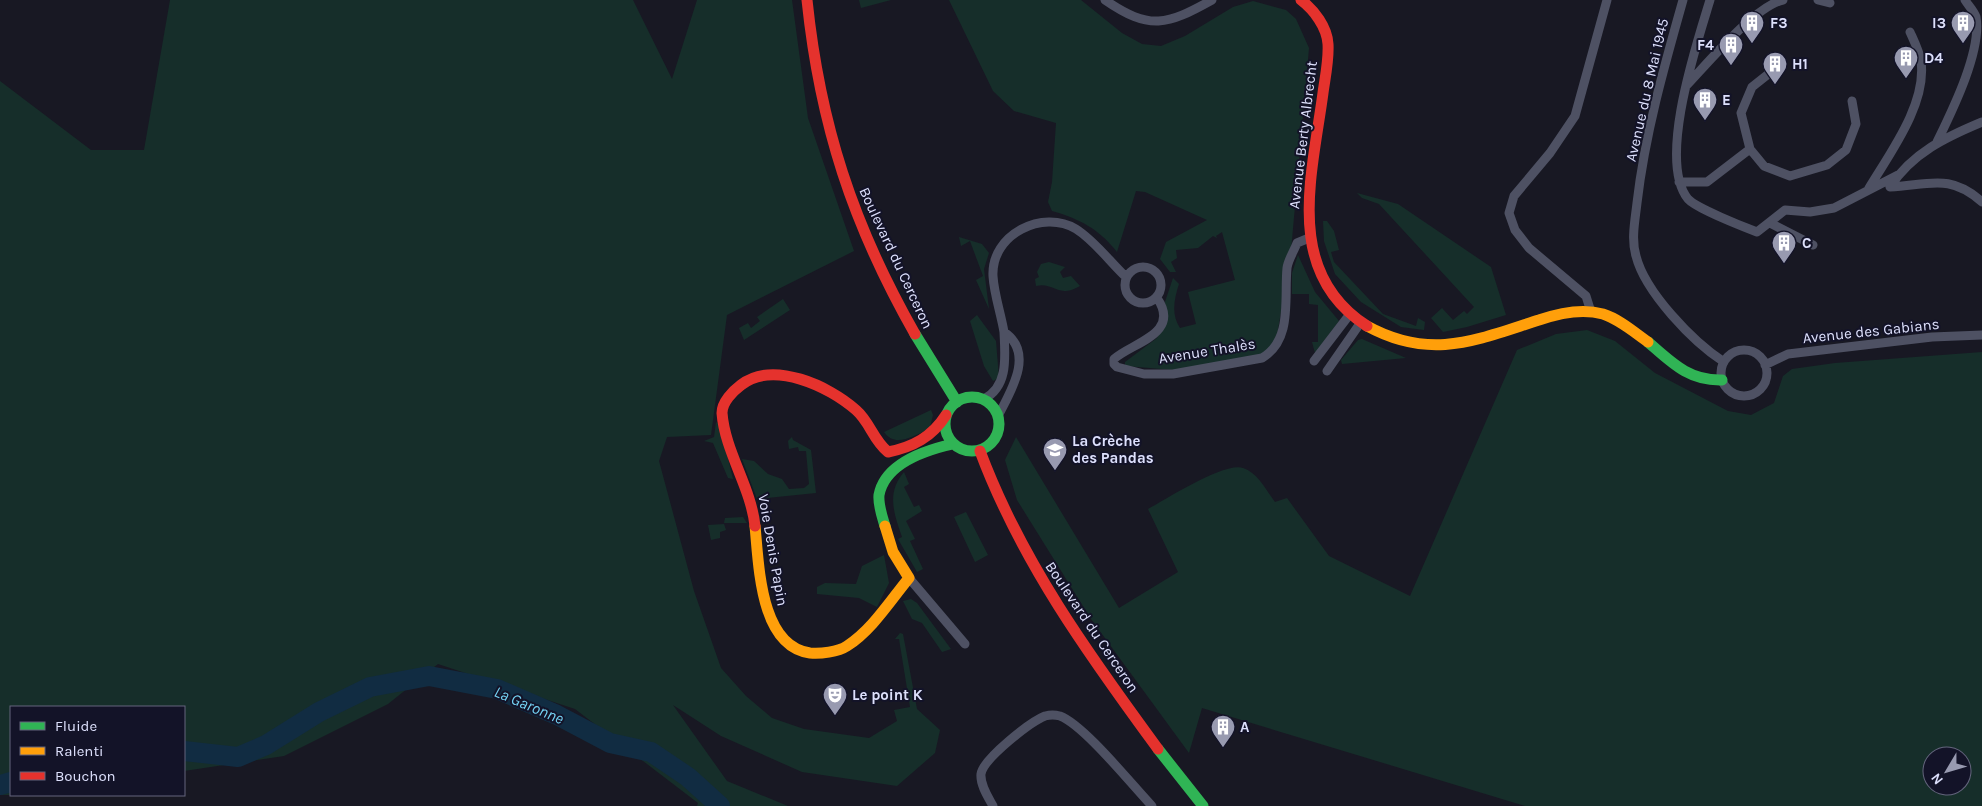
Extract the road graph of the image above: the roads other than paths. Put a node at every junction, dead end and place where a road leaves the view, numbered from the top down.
1 (807, 0) edge
2 (1105, 0) edge
3 (1212, 0) edge
4 (1301, 0) edge
5 (1607, 0) edge
6 (1683, 0) edge
7 (1710, 0) edge
8 (1783, 0) edge
9 (1818, 0) edge
10 (1965, 0) edge
11 (1830, 3) dead end
12 (1910, 32) dead end
13 (1776, 68) dead end
14 (1684, 88) junction
15 (1852, 101) dead end
16 (1982, 122) edge
17 (1936, 142) junction
18 (1750, 149) junction
19 (1898, 175) junction
20 (1679, 182) junction
21 (1869, 188) junction
22 (1982, 202) edge
23 (1770, 224) junction
24 (1309, 238) junction
25 (1812, 245) dead end
26 (1126, 277) junction
27 (1157, 298) junction
28 (1591, 312) junction
29 (1350, 314) junction
30 (1361, 322) junction
31 (1004, 332) junction
32 (1982, 335) edge
33 (1314, 361) dead end
34 (1724, 362) junction
35 (1766, 365) junction
36 (1327, 371) dead end
37 (1722, 380) junction
38 (984, 399) junction
39 (957, 402) junction
40 (946, 415) junction
41 (998, 416) junction
42 (953, 444) junction
43 (980, 451) junction
44 (909, 578) junction
45 (965, 644) dead end
46 (993, 806) edge
47 (1152, 806) edge
48 (1203, 806) edge

1 - 39 street, Boulevard du Cerceron
2 - 3 street
4 - 24 street, Avenue Berty Albrecht
5 - 28 street
6 - 34 street, Avenue du 8 Mai 1945
7 - 14 street
8 - 14 street
9 - 11 street
10 - 17 street
12 - 21 street
13 - 18 street
14 - 20 street
15 - 18 street
16 - 17 street
17 - 19 street
18 - 20 street
19 - 21 street
19 - 22 street
20 - 23 street
21 - 23 street
23 - 25 street
24 - 27 street, Avenue Thalès
24 - 29 street, Avenue Berty Albrecht
26 - 27 street
26 - 27 street
26 - 31 street
28 - 30 street, Avenue Berty Albrecht
28 - 37 street, Avenue Berty Albrecht
29 - 30 street, Avenue Berty Albrecht
29 - 33 street
30 - 36 street
31 - 38 street
31 - 41 street
32 - 35 street, Avenue des Gabians
34 - 35 street
34 - 37 street
35 - 37 street
38 - 39 street
38 - 41 street
39 - 40 street
40 - 42 street
40 - 44 street, Voie Denis Papin
41 - 43 street
42 - 43 street
42 - 44 street
43 - 48 street, Boulevard du Cerceron
44 - 45 street
46 - 47 street

